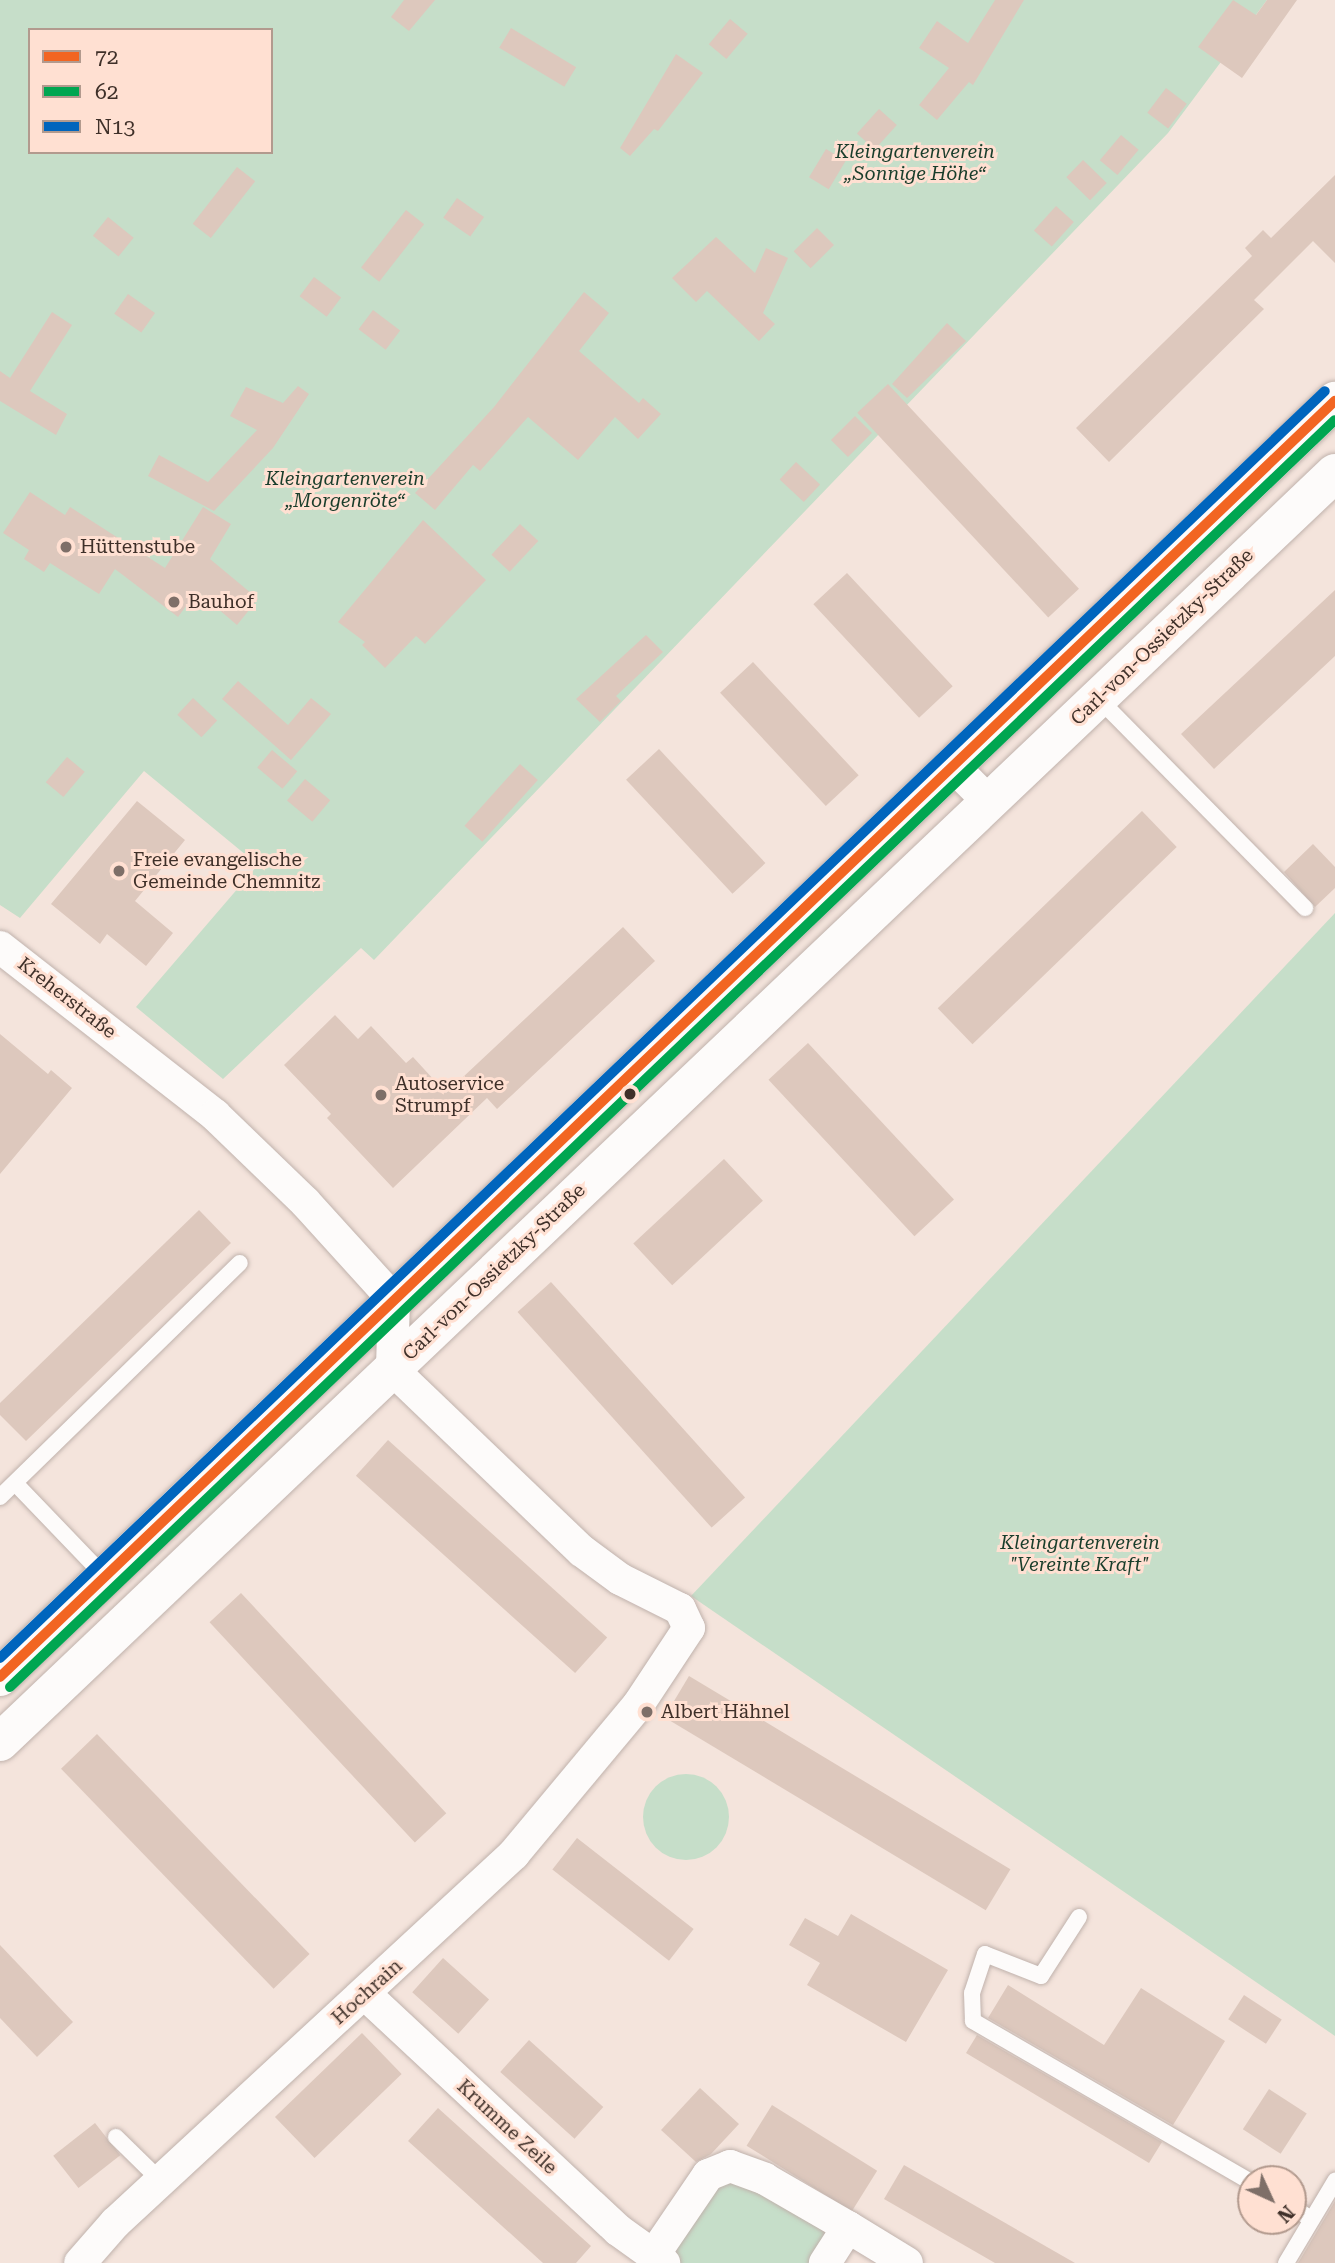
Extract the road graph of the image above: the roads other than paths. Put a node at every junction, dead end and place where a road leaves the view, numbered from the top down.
1 (1335, 401) edge
2 (1335, 473) edge
3 (1098, 698) junction
4 (953, 766) junction
5 (989, 802) junction
6 (1305, 908) dead end
7 (0, 947) edge
8 (240, 1263) dead end
9 (394, 1300) junction
10 (392, 1369) junction
11 (15, 1483) junction
12 (0, 1497) edge
13 (105, 1577) junction
14 (0, 1677) edge
15 (0, 1742) edge
16 (1079, 1917) dead end
17 (365, 1994) junction
18 (116, 2137) dead end
19 (1237, 2174) edge
20 (160, 2180) junction
21 (1335, 2181) edge
22 (1307, 2216) edge
23 (1311, 2219) junction
24 (848, 2227) junction
25 (659, 2260) edge
26 (80, 2263) edge
27 (825, 2263) edge
28 (907, 2263) edge
29 (1286, 2263) edge

1 - 4 street
2 - 3 street, Carl-von-Ossietzky-Straße
3 - 5 street, Carl-von-Ossietzky-Straße
3 - 6 lane
4 - 5 street
4 - 9 street
5 - 10 street, Carl-von-Ossietzky-Straße
7 - 9 street, Kreherstraße
8 - 11 lane
9 - 10 street
9 - 13 street
10 - 15 street, Carl-von-Ossietzky-Straße
10 - 17 street, Hochrain
11 - 12 lane
11 - 13 lane
13 - 14 street
16 - 19 lane
17 - 20 street, Hochrain
17 - 25 street, Krumme Zeile
18 - 20 lane
20 - 26 street, Hochrain
21 - 23 lane
22 - 23 lane
23 - 29 lane
24 - 25 street
24 - 27 street
24 - 28 street

